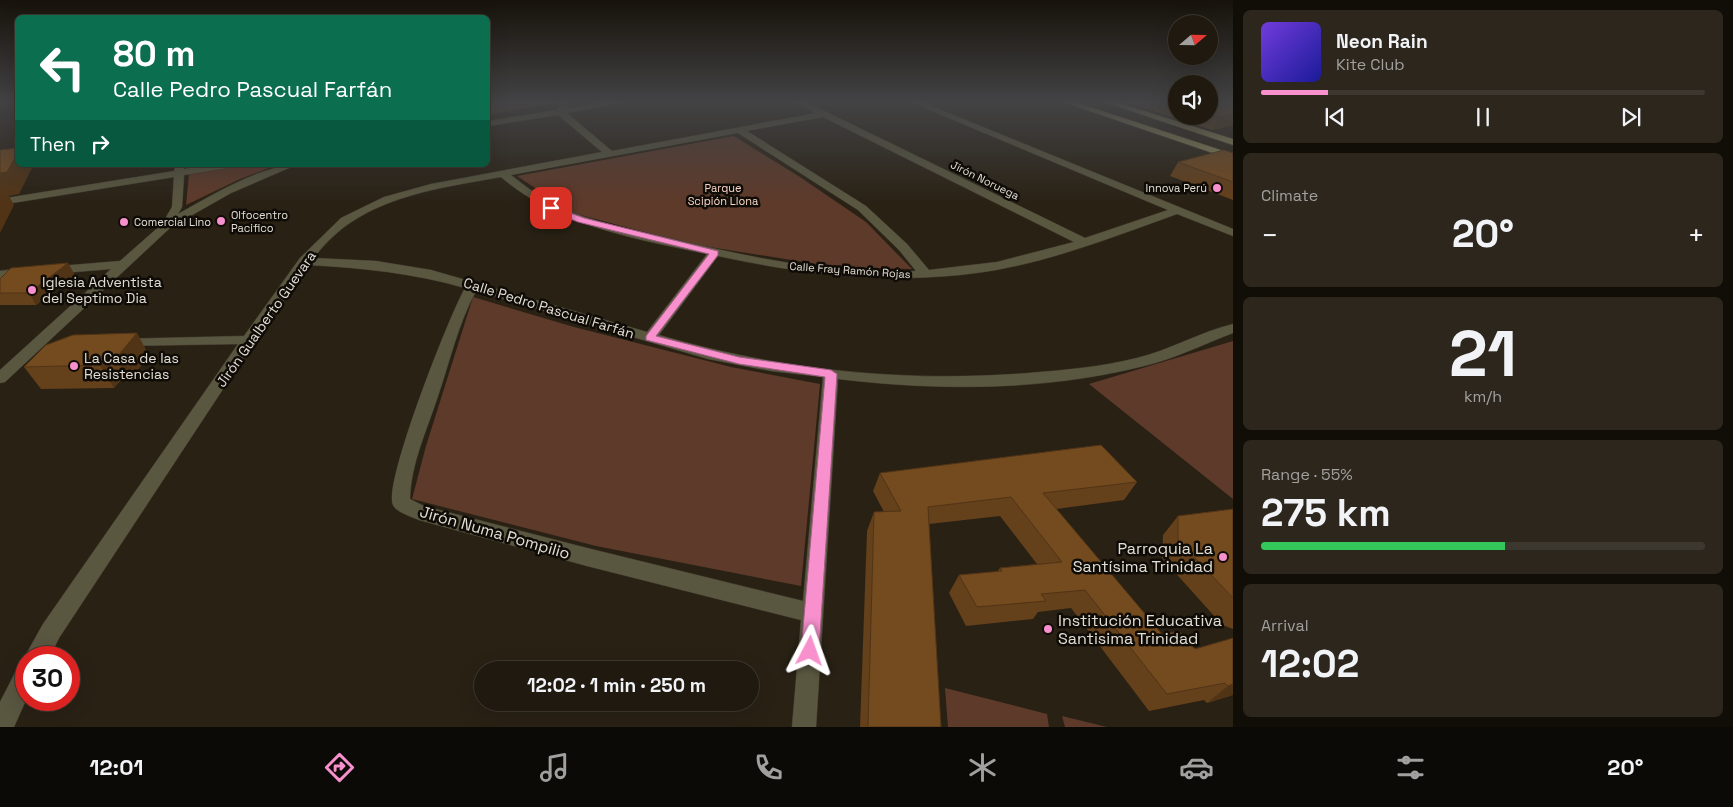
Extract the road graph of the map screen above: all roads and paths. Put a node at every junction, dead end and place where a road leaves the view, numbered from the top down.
1 (591, 135) edge
2 (712, 135) edge
3 (748, 135) edge
4 (866, 135) edge
5 (995, 135) edge
6 (1166, 135) edge
7 (1192, 135) edge
8 (1211, 135) edge
9 (1233, 142) edge
10 (1233, 148) edge
11 (609, 153) junction
12 (1233, 157) edge
13 (186, 167) edge
14 (208, 167) edge
15 (285, 167) edge
16 (179, 170) junction
17 (147, 172) edge
18 (503, 173) junction
19 (0, 195) edge
20 (0, 202) edge
21 (1178, 210) junction
22 (166, 226) junction
23 (1233, 233) edge
24 (1081, 241) junction
25 (714, 253) junction
26 (304, 261) junction
27 (122, 265) junction
28 (0, 274) edge
29 (926, 275) junction
30 (473, 285) junction
31 (1233, 328) edge
32 (650, 338) junction
33 (248, 340) junction
34 (104, 342) edge
35 (56, 343) edge
36 (36, 344) junction
37 (831, 374) junction
38 (0, 378) edge
39 (813, 613) junction
40 (43, 646) edge
41 (15, 698) edge
42 (1, 727) edge
43 (804, 727) edge

1 - 11 street
2 - 11 street, Jirón Gualberto Guevara
3 - 29 street
4 - 24 street, Jirón Noruega
5 - 21 street
6 - 12 main road
7 - 10 main road
8 - 9 main road
11 - 18 street, Jirón Gualberto Guevara
13 - 16 street
14 - 16 street
15 - 22 street
16 - 17 street
16 - 22 street
17 - 19 street
17 - 20 street
18 - 25 street, Calle Fray Ramón Rojas
18 - 26 street, Jirón Gualberto Guevara
21 - 23 street
21 - 24 street, Calle Fray Ramón Rojas
22 - 27 street
24 - 29 street, Calle Fray Ramón Rojas
25 - 29 street, Calle Fray Ramón Rojas
25 - 32 street
26 - 30 street, Calle Pedro Pascual Farfán
26 - 33 street, Jirón Gualberto Guevara
27 - 28 street
27 - 36 street
30 - 32 street, Calle Pedro Pascual Farfán
30 - 39 street, Jirón Numa Pompilio
31 - 37 street, Calle Pedro Pascual Farfán
32 - 37 street, Calle Pedro Pascual Farfán
33 - 34 street
33 - 40 street, Jirón Gualberto Guevara
35 - 36 street
36 - 38 street
37 - 39 street
39 - 43 street
41 - 42 street

